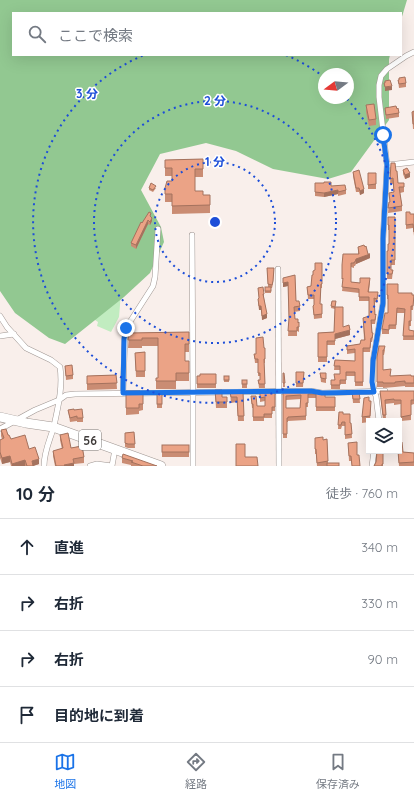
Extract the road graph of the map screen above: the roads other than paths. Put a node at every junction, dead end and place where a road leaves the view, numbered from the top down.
1 (414, 52) edge
2 (414, 162) edge
3 (387, 165) junction
4 (158, 229) dead end
5 (192, 235) dead end
6 (278, 269) dead end
7 (0, 316) edge
8 (14, 334) junction
9 (0, 336) edge
10 (278, 391) junction
11 (394, 391) edge
12 (193, 392) junction
13 (374, 392) junction
14 (123, 393) junction
15 (59, 400) junction
16 (0, 417) edge
17 (379, 418) edge
18 (16, 421) junction
19 (53, 427) junction
20 (0, 429) edge
21 (115, 449) junction
22 (374, 454) edge
23 (44, 466) edge
24 (90, 466) edge
25 (162, 466) edge
26 (193, 466) edge
27 (279, 466) edge
28 (372, 466) edge

1 - 3 street
2 - 3 street
3 - 13 street
4 - 14 street
5 - 12 street
6 - 10 street
7 - 8 street
8 - 9 street
8 - 15 street
10 - 12 street
10 - 13 street
10 - 27 street
11 - 13 street
12 - 14 street
12 - 26 street
13 - 17 street
14 - 15 street
15 - 18 street
15 - 19 street
16 - 18 highway, 56
18 - 19 highway, 56
18 - 20 street
19 - 21 highway, 56
19 - 23 street
21 - 24 street
21 - 25 highway, 56
22 - 28 street

